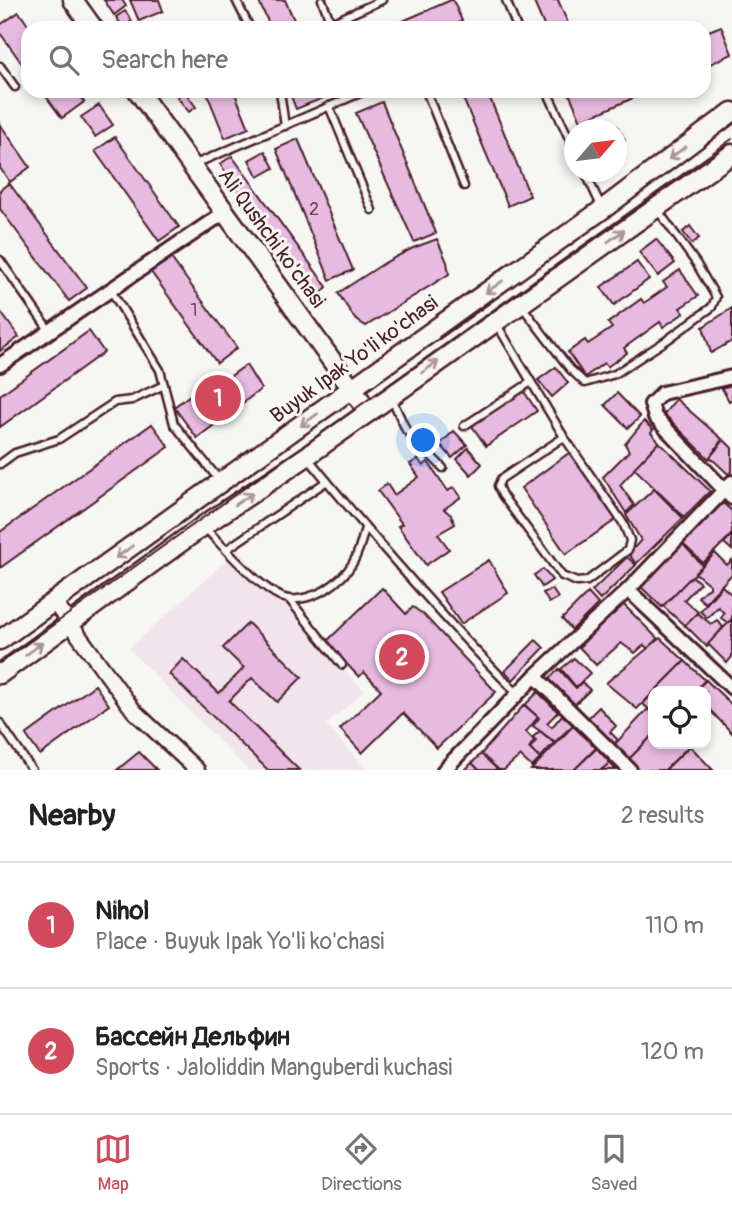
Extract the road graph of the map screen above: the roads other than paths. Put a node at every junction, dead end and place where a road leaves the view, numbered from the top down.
1 (73, 0) edge
2 (236, 0) edge
3 (322, 0) edge
4 (382, 0) edge
5 (506, 0) edge
6 (88, 21) edge
7 (246, 21) edge
8 (330, 21) edge
9 (340, 21) edge
10 (513, 21) edge
11 (0, 66) edge
12 (15, 87) dead end
13 (143, 98) edge
14 (282, 98) edge
15 (348, 98) edge
16 (429, 98) edge
17 (550, 98) edge
18 (329, 106) junction
19 (732, 112) edge
20 (285, 126) junction
21 (564, 126) edge
22 (732, 154) edge
23 (192, 165) junction
24 (590, 182) edge
25 (464, 186) dead end
26 (656, 207) junction
27 (603, 209) junction
28 (372, 210) dead end
29 (225, 212) junction
30 (0, 261) edge
31 (110, 289) junction
32 (520, 304) junction
33 (495, 321) junction
34 (49, 330) junction
35 (0, 365) edge
36 (732, 377) edge
37 (531, 382) junction
38 (164, 385) junction
39 (353, 388) junction
40 (390, 395) junction
41 (368, 411) junction
42 (464, 426) dead end
43 (564, 437) junction
44 (307, 456) junction
45 (0, 464) edge
46 (443, 468) dead end
47 (327, 481) junction
48 (221, 482) junction
49 (729, 490) edge
50 (203, 526) junction
51 (365, 528) junction
52 (227, 550) junction
53 (628, 590) junction
54 (289, 599) junction
55 (54, 602) junction
56 (68, 623) junction
57 (1, 636) edge
58 (342, 665) dead end
59 (0, 674) edge
60 (535, 676) junction
61 (732, 688) edge
62 (519, 695) junction
63 (0, 723) edge
64 (32, 770) edge
65 (197, 770) edge
66 (444, 770) edge
67 (630, 770) edge

1 - 6 main road
2 - 7 lane
3 - 8 lane
4 - 9 lane
5 - 10 lane
11 - 12 lane
13 - 23 main road, Ali Qushchi ko'chasi
14 - 20 lane
15 - 18 lane
16 - 25 lane
17 - 21 lane
18 - 20 lane
18 - 28 lane
19 -> 27 main road, Buyuk Ipak Yo'li ko'chasi
20 - 23 lane
22 - 26 main road
23 - 29 main road, Ali Qushchi ko'chasi
24 - 27 lane
32 -> 26 main road
26 - 32 lane
27 -> 39 main road, Buyuk Ipak Yo'li ko'chasi
29 - 31 street
29 - 39 main road, Ali Qushchi ko'chasi
30 - 34 lane
31 - 34 street
31 - 38 lane
32 - 33 main road
33 - 37 lane
40 -> 33 main road
34 - 35 street
36 - 49 street
37 - 42 lane
37 - 43 lane
38 - 45 lane
38 - 48 lane
39 - 41 main road, Ali Qushchi ko'chasi
39 -> 48 main road, Buyuk Ipak Yo'li ko'chasi
40 - 41 main road
40 - 46 lane
41 - 44 main road
43 - 43 lane
44 - 47 lane
50 -> 44 main road
47 - 51 lane
47 - 52 lane
48 -> 55 main road, Buyuk Ipak Yo'li ko'chasi
49 - 53 street
50 - 52 lane
50 - 56 main road
51 - 54 lane
51 - 62 lane
52 - 54 lane
53 - 60 street
53 - 61 street
54 - 58 lane
55 - 56 street
55 - 57 main road, Buyuk Ipak Yo'li ko'chasi
59 -> 56 main road
56 - 65 street
60 - 62 street
60 - 67 street
62 - 66 street
63 - 64 lane

